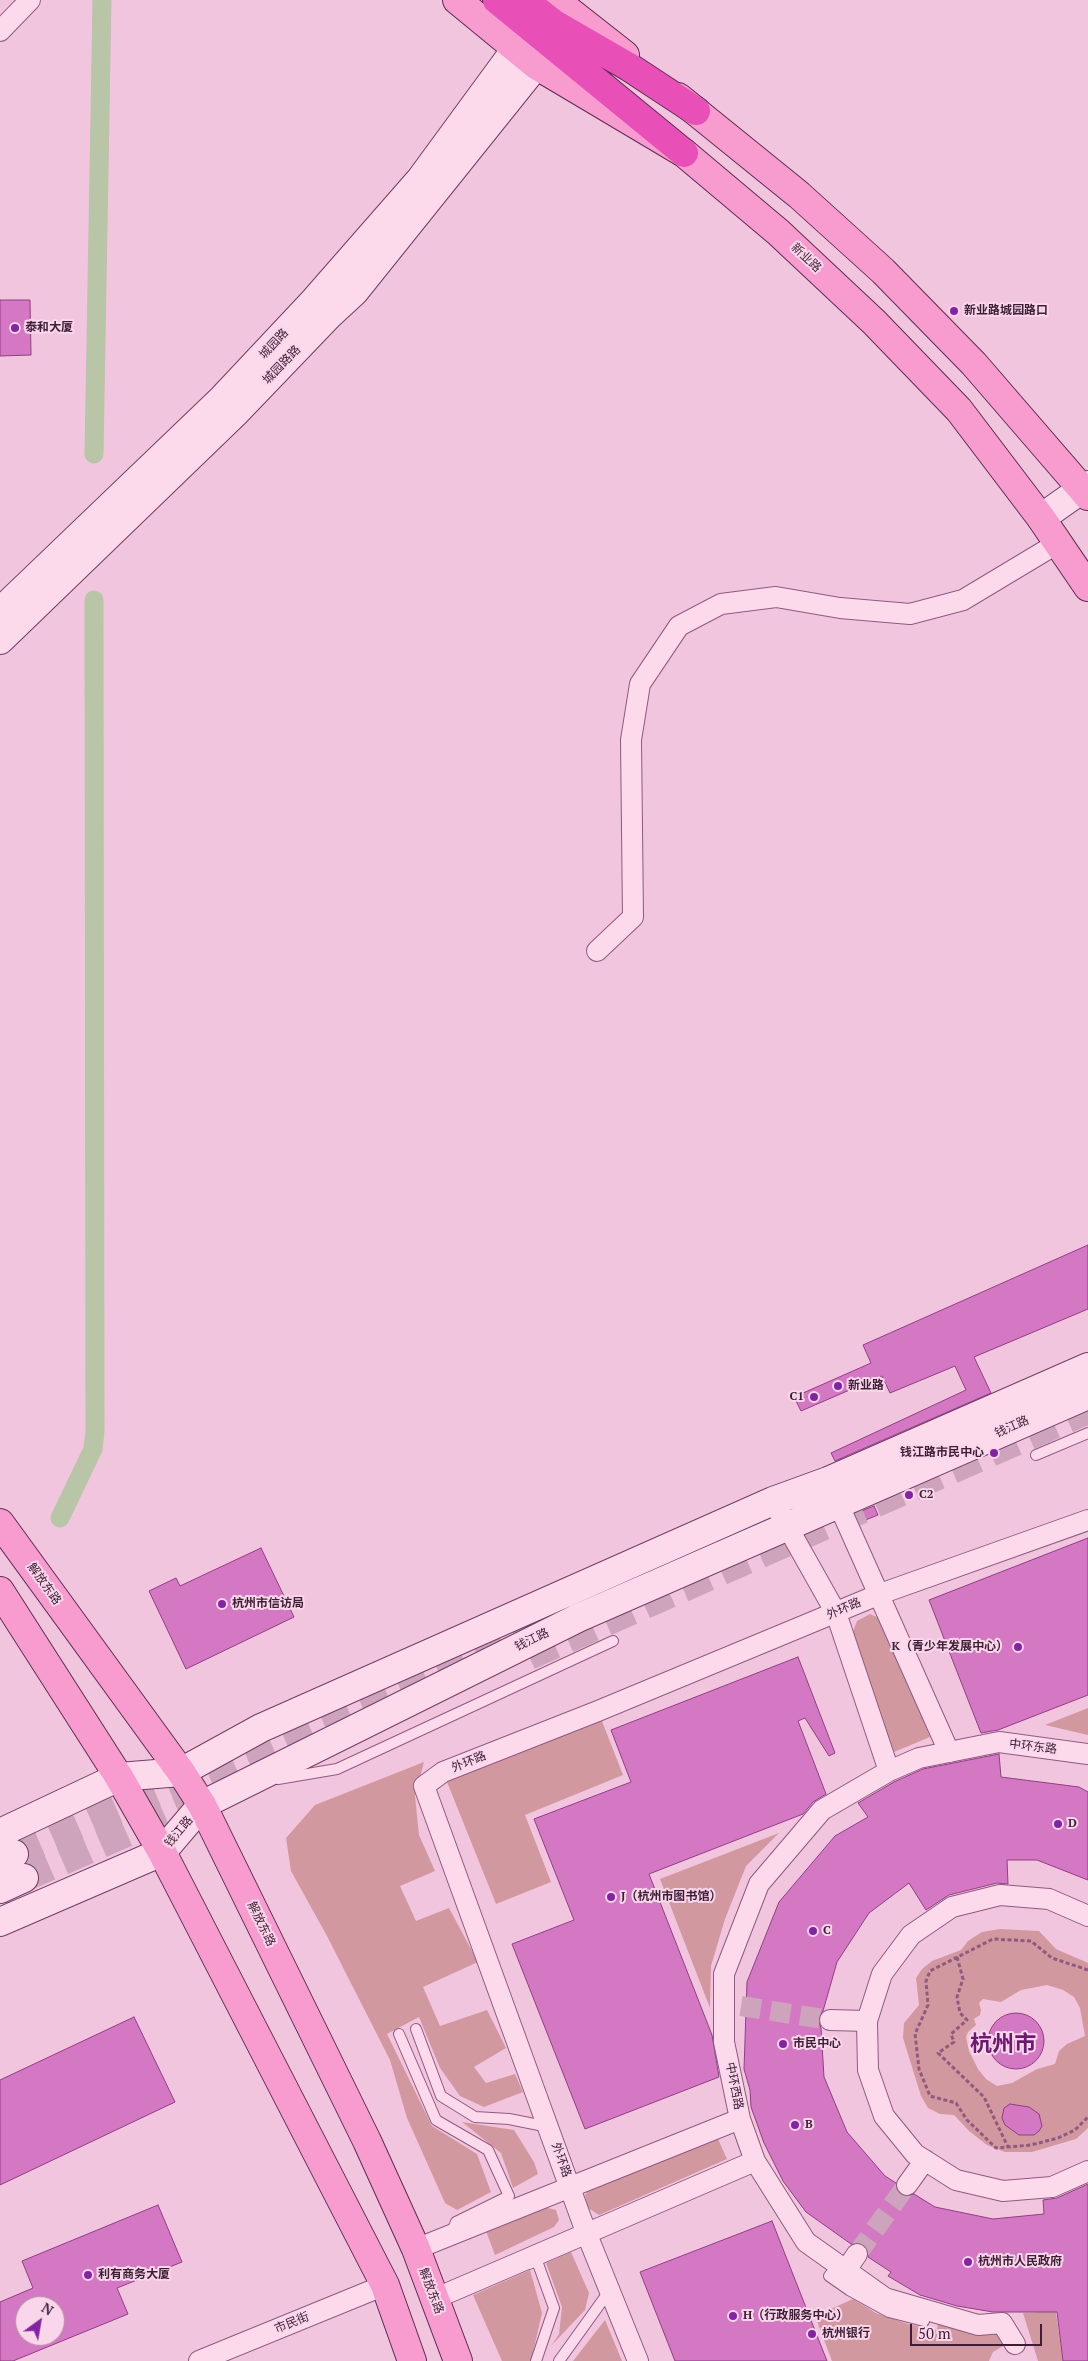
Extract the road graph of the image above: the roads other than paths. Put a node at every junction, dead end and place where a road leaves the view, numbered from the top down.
1 (457, 0) edge
2 (497, 0) edge
3 (523, 0) edge
4 (555, 0) edge
5 (19, 4) edge
6 (0, 31) edge
7 (526, 57) junction
8 (696, 111) junction
9 (684, 153) junction
10 (1086, 490) edge
11 (1041, 518) junction
12 (1058, 542) junction
13 (1084, 572) edge
14 (0, 612) edge
15 (0, 640) edge
16 (597, 952) dead end
17 (1088, 1367) edge
18 (1088, 1395) edge
19 (1088, 1433) edge
20 (1036, 1455) dead end
21 (833, 1492) junction
22 (773, 1501) junction
23 (1088, 1520) edge
24 (0, 1523) edge
25 (787, 1526) junction
26 (0, 1591) edge
27 (880, 1594) junction
28 (836, 1612) junction
29 (613, 1640) dead end
30 (949, 1752) junction
31 (1088, 1754) edge
32 (919, 1758) joint
33 (889, 1771) junction
34 (181, 1772) junction
35 (119, 1777) junction
36 (242, 1784) junction
37 (202, 1805) junction
38 (162, 1852) junction
39 (10, 1856) edge
40 (0, 1889) edge
41 (1088, 1916) edge
42 (0, 1922) edge
43 (830, 2020) tunnel mouth
44 (867, 2021) junction
45 (416, 2029) dead end
46 (399, 2034) dead end
47 (740, 2119) junction
48 (549, 2127) junction
49 (925, 2160) junction
50 (755, 2161) junction
51 (1088, 2170) edge
52 (907, 2185) tunnel mouth
53 (570, 2186) junction
54 (586, 2232) junction
55 (450, 2236) junction
56 (416, 2249) junction
57 (480, 2277) junction
58 (385, 2285) junction
59 (610, 2290) junction
60 (434, 2299) junction
61 (1015, 2344) dead end
62 (199, 2361) edge
63 (412, 2361) edge
64 (458, 2361) edge
65 (536, 2361) edge
66 (559, 2361) edge
67 (638, 2361) edge

1 - 7 main road, 新业路
2 - 9 highway
3 - 8 highway
4 - 8 main road
5 - 6 street
7 - 9 main road, 新业路
7 - 14 main road, 城园路
7 - 15 main road, 城园路路
8 - 10 main road
9 - 11 main road, 新业路
10 - 11 main road
11 - 12 main road, 新业路
12 - 13 main road, 新业路
12 - 16 street
17 - 21 main road, 钱江路
18 - 21 main road, 钱江路
19 - 20 lane
21 - 22 main road, 钱江路
21 - 25 main road, 钱江路
21 - 27 street
22 - 25 street
22 - 34 main road, 钱江路
23 - 27 street, 外环路
24 - 34 main road, 解放东路
25 - 28 street
25 - 36 main road, 钱江路
26 - 35 main road
27 - 28 street, 外环路
27 - 30 street
28 - 33 street
28 - 48 street, 外环路
29 - 36 lane
30 - 31 street, 中环东路
30 - 32 street, 中环东路
32 - 33 street, 中环西路
33 - 47 street, 中环西路
34 - 35 main road, 钱江路
34 - 37 main road, 解放东路
35 - 38 main road
35 - 39 main road, 钱江路
36 - 37 main road, 钱江路
37 - 38 main road, 钱江路
37 - 56 main road, 解放东路
38 - 42 main road, 钱江路
38 - 58 main road
39 - 40 main road, 钱江路
41 - 44 street
43 - 44 street
44 - 49 street
45 - 48 lane
46 - 55 lane
47 - 50 street, 中环西路
47 - 53 street
48 - 53 street, 外环路
49 - 51 street
49 - 52 street
50 - 54 street
50 - 61 street, 中环西路
53 - 54 street, 外环路
53 - 55 street
54 - 57 street
54 - 59 street, 外环路
55 - 56 street
56 - 60 main road, 解放东路
57 - 60 street
57 - 65 lane
58 - 62 street, 市民街
58 - 63 main road
59 - 66 lane
59 - 67 street, 外环路
60 - 64 main road, 解放东路

